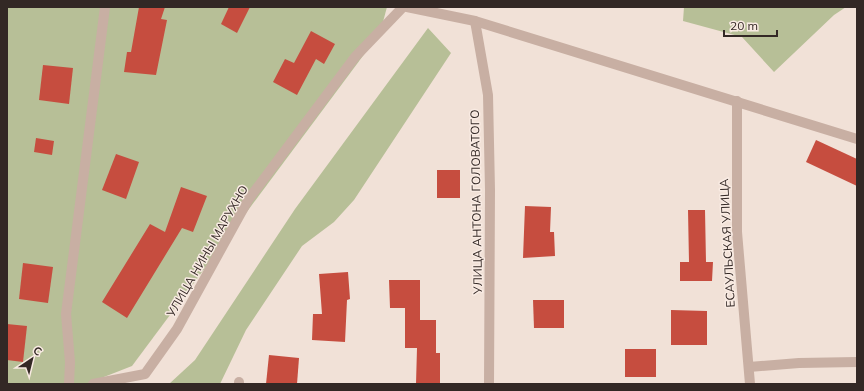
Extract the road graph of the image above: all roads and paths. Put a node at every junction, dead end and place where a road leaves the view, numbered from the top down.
1 (105, 7) edge
2 (403, 7) edge
3 (407, 7) edge
4 (475, 21) junction
5 (737, 101) junction
6 (857, 139) edge
7 (857, 362) edge
8 (749, 367) junction
9 (69, 384) edge
10 (93, 384) edge
11 (489, 384) edge
12 (750, 384) edge

1 - 9 street
2 - 10 street, УЛИЦА НИНЫ МАРУХНО
3 - 4 street
4 - 5 street
4 - 11 street, УЛИЦА АНТОНА ГОЛОВАТОГО
5 - 6 street
5 - 8 street, ЕСАУЛЬСКАЯ УЛИЦА
7 - 8 street
8 - 12 street, ЕСАУЛЬСКАЯ УЛИЦА

